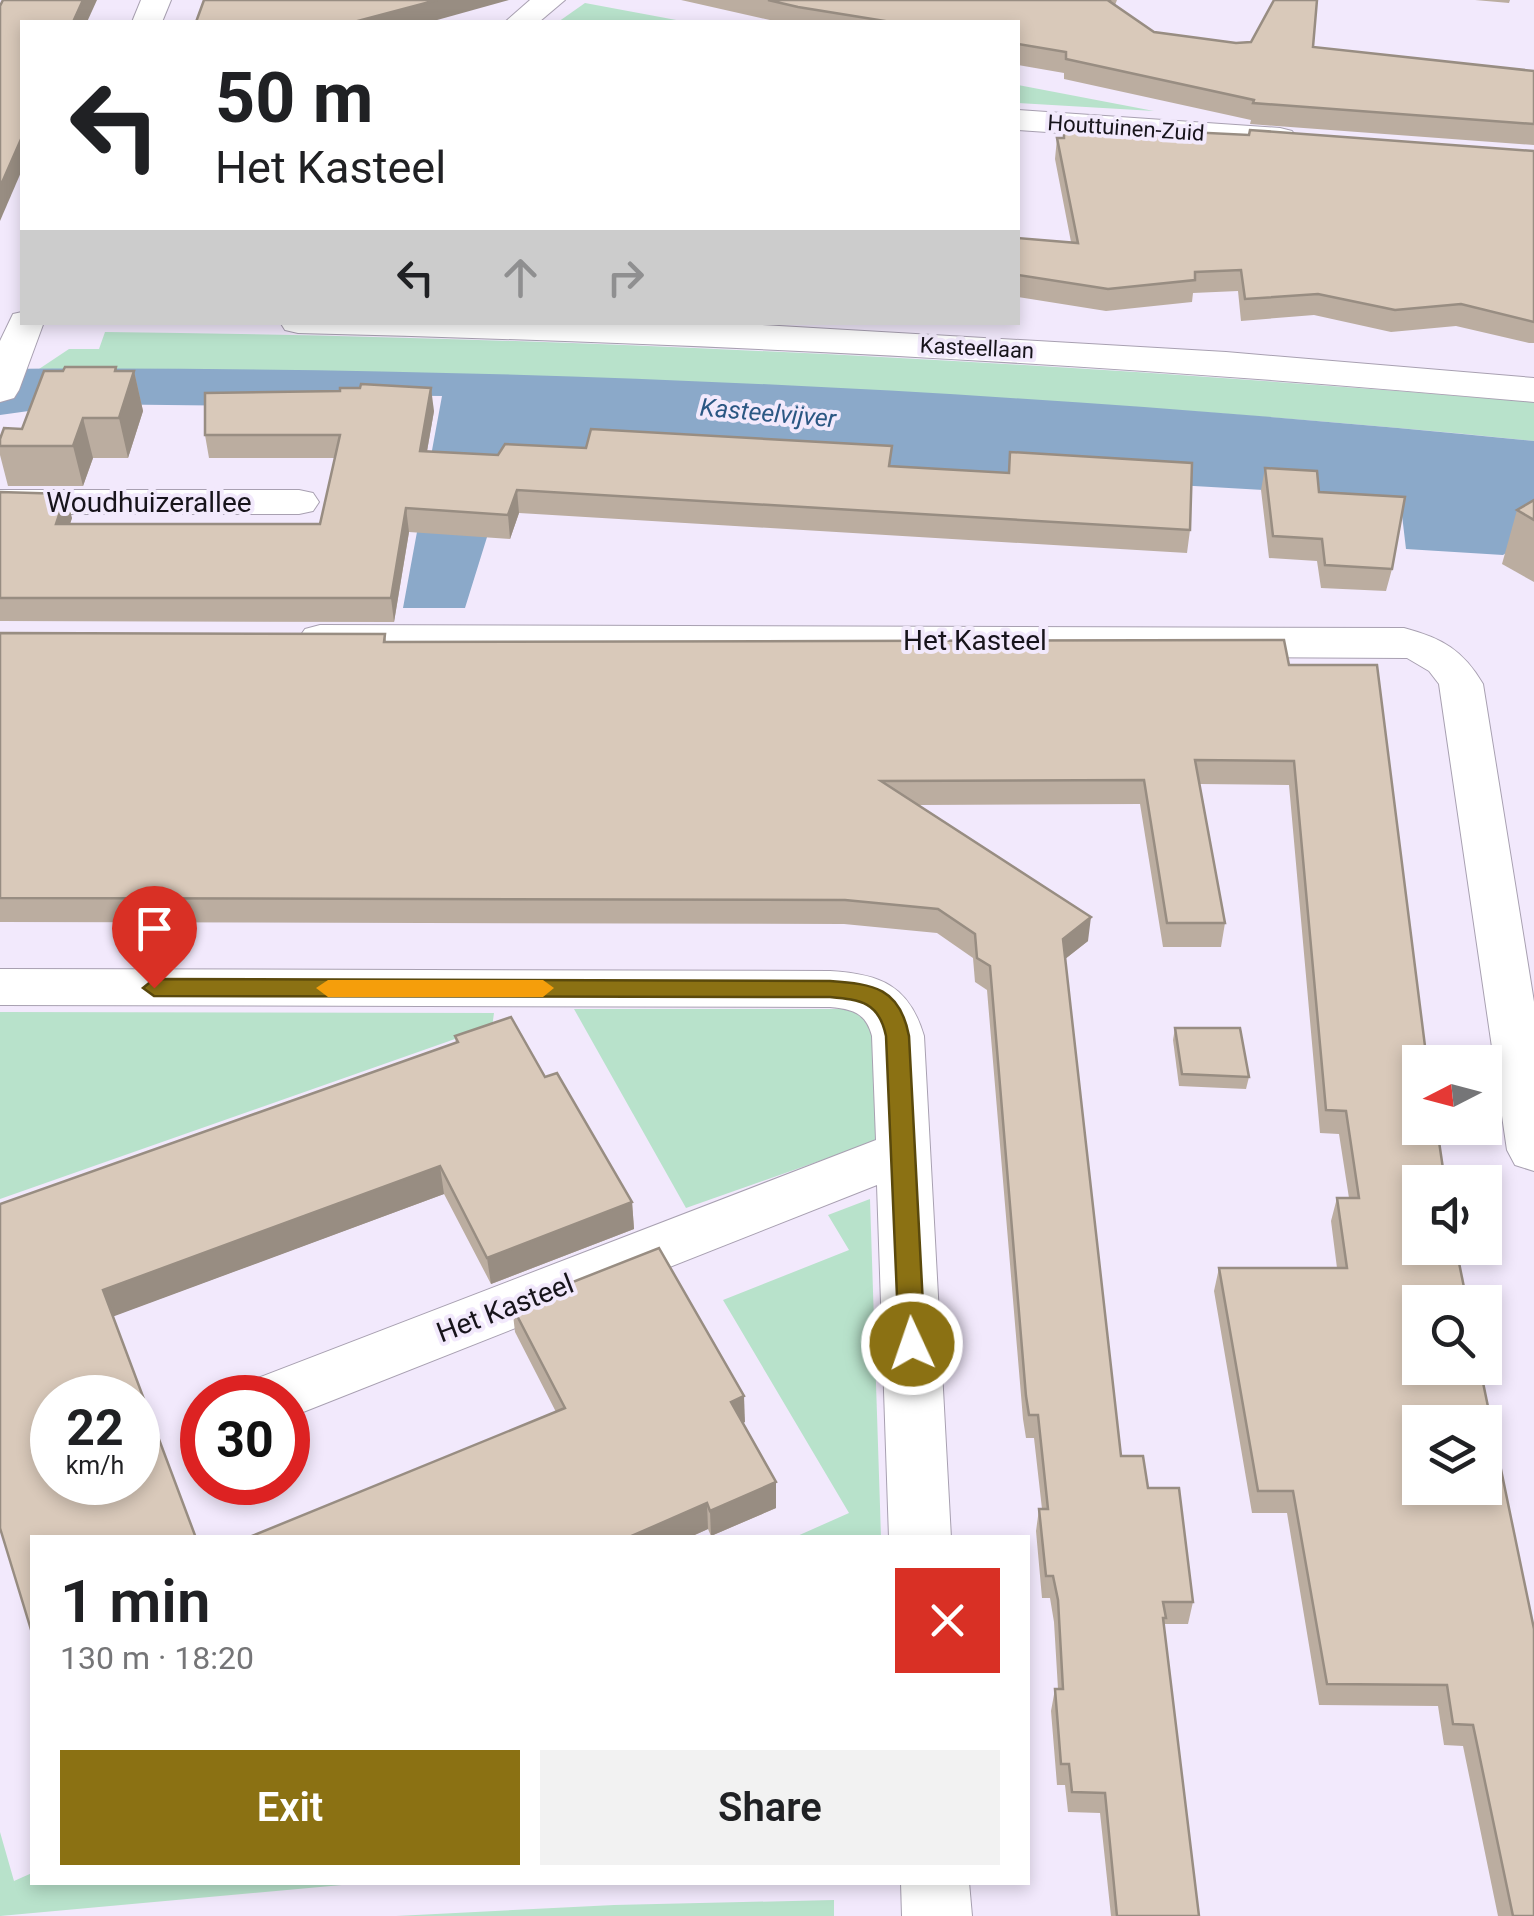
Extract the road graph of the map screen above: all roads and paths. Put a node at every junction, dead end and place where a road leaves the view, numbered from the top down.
1 (550, 0) edge
2 (523, 20) edge
3 (1020, 120) edge
4 (1307, 140) edge
5 (411, 325) edge
6 (16, 328) edge
7 (978, 335) edge
8 (0, 390) edge
9 (1534, 390) edge
10 (0, 502) edge
11 (299, 502) dead end
12 (271, 639) edge
13 (0, 987) edge
14 (1534, 1150) edge
15 (903, 1152) junction
16 (310, 1384) edge
17 (920, 1535) edge
18 (936, 1885) edge
19 (937, 1916) edge

1 - 2 street
3 - 4 street, Houttuinen-Zuid
5 - 7 street, Kasteellaan
6 - 8 street
7 - 9 street, Kasteellaan
10 - 11 street, Woudhuizerallee
12 - 14 street, Het Kasteel
13 - 15 street
15 - 16 street, Het Kasteel
15 - 17 street
18 - 19 street

